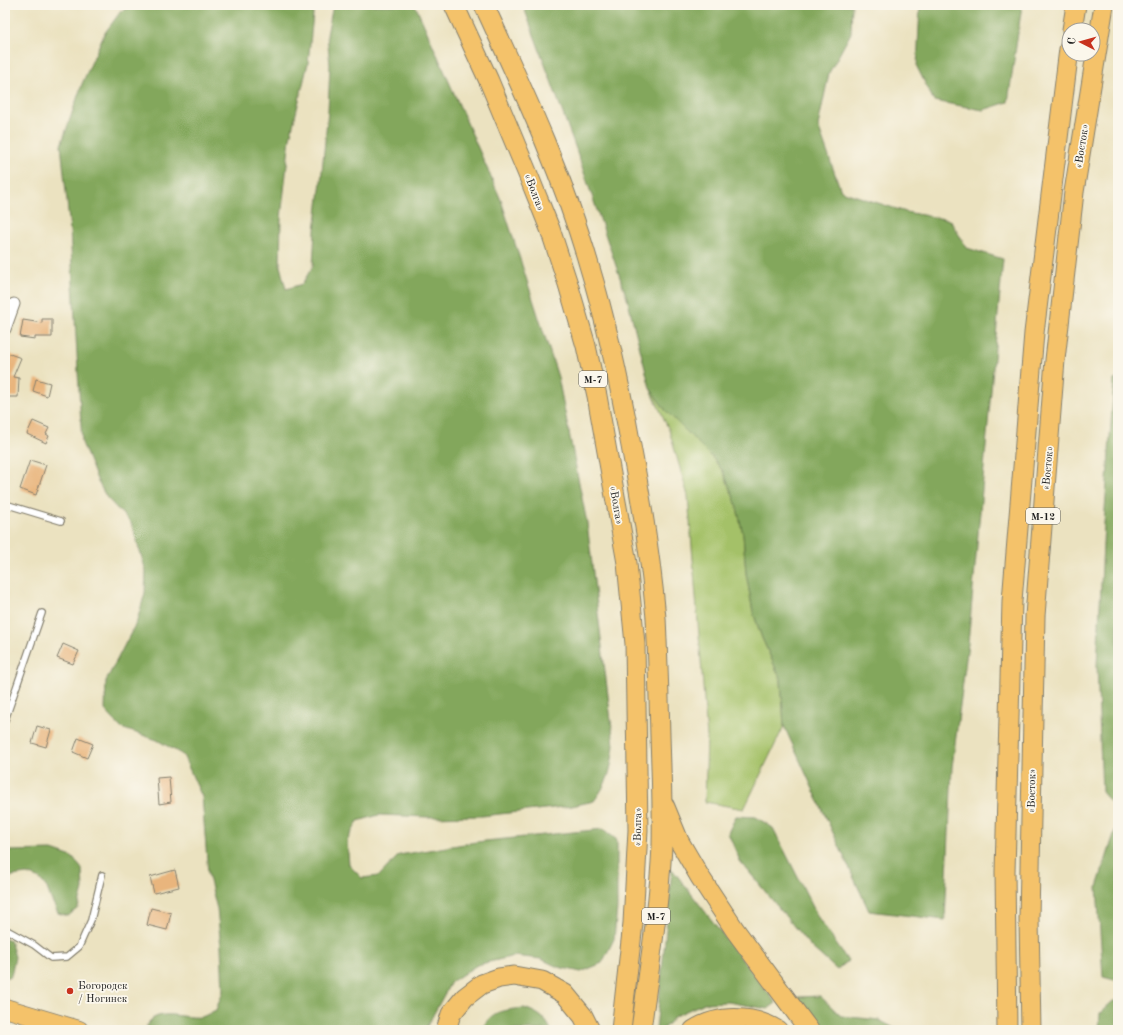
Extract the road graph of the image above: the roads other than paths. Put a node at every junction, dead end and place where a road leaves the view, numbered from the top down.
1 (454, 5) edge
2 (484, 5) edge
3 (1076, 5) edge
4 (1104, 5) edge
5 (1073, 22) edge
6 (1067, 62) edge
7 (14, 304) dead end
8 (5, 329) edge
9 (5, 504) edge
10 (61, 521) dead end
11 (42, 613) dead end
12 (5, 720) edge
13 (663, 802) junction
14 (102, 875) dead end
15 (5, 928) edge
16 (5, 1008) edge
17 (72, 1029) edge
18 (446, 1030) edge
19 (590, 1030) edge
20 (621, 1030) edge
21 (641, 1030) edge
22 (693, 1030) edge
23 (778, 1030) edge
24 (809, 1030) edge
25 (1007, 1030) edge
26 (1031, 1030) edge

1 - 20 highway, «Волга» / М-7
2 - 13 highway, М-7
3 - 5 highway
4 - 26 highway, «Восток» / М-12
6 - 25 highway, М-12
7 - 8 street
9 - 10 lane
11 - 12 lane
13 - 21 highway, М-7
13 - 24 highway
14 - 15 lane
16 - 17 main road
18 - 19 highway
22 - 23 main road

